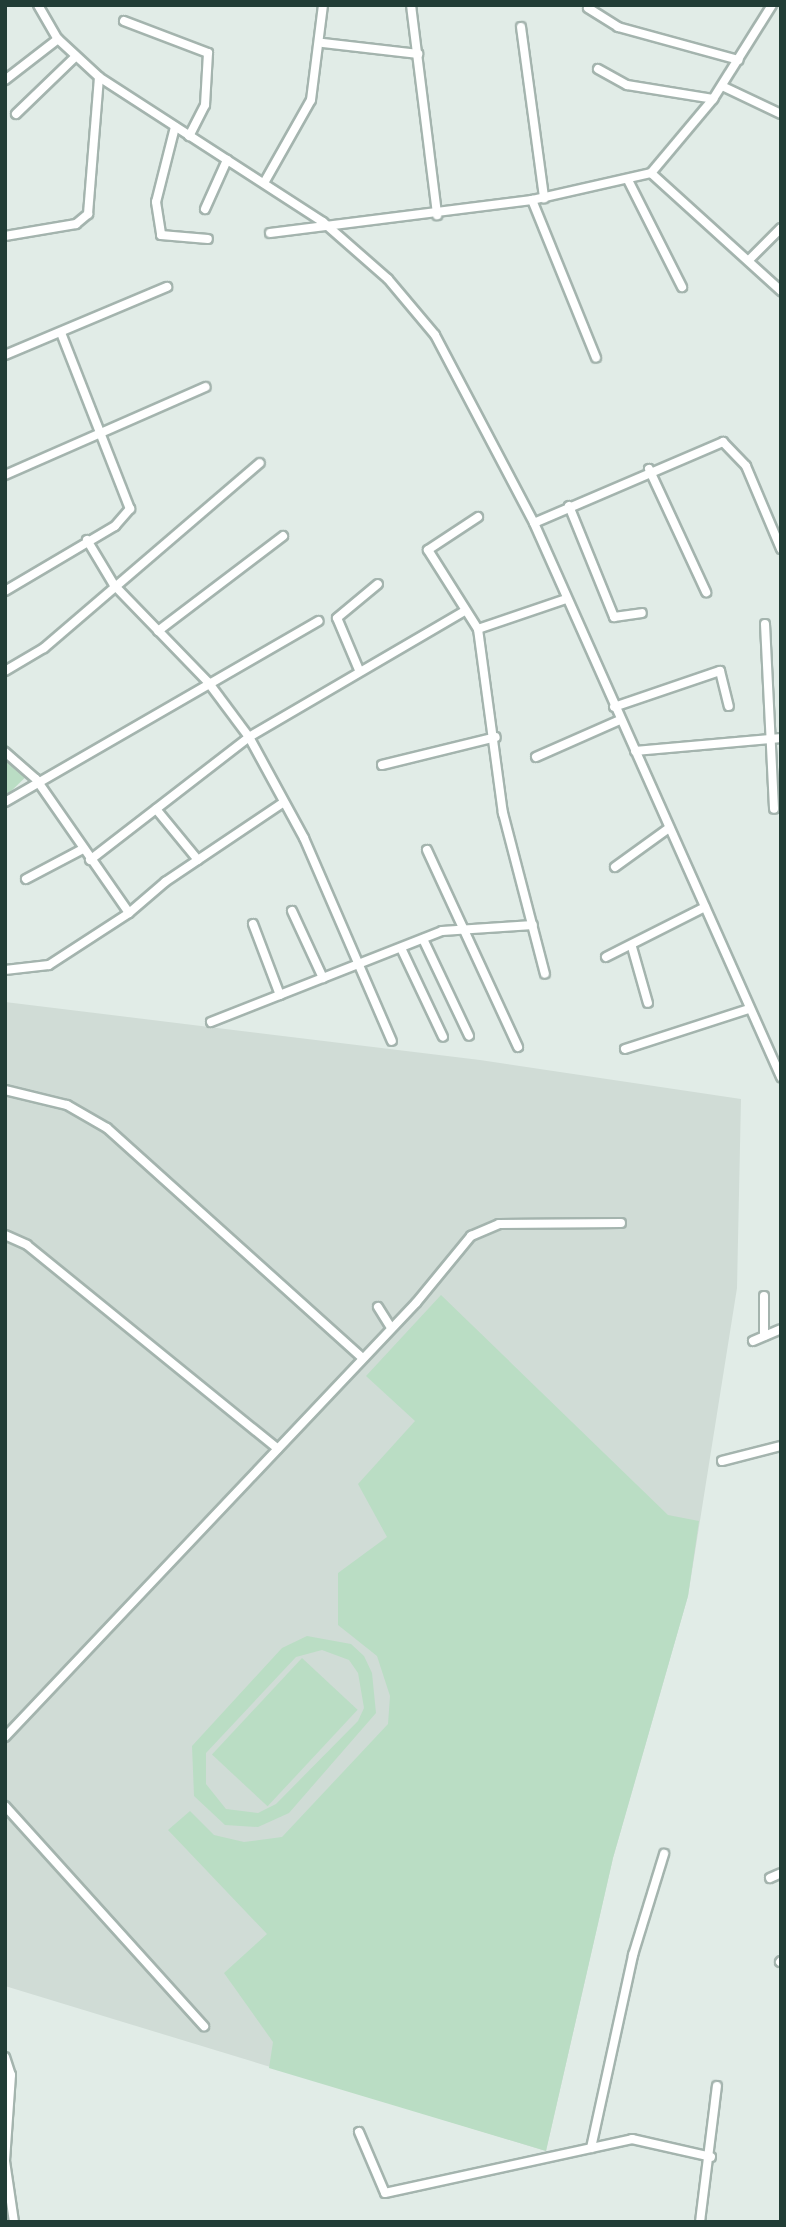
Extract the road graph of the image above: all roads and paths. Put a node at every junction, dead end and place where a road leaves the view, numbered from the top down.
1 (38, 5) edge
2 (323, 5) edge
3 (411, 5) edge
4 (772, 5) edge
5 (589, 8) dead end
6 (124, 21) dead end
7 (521, 27) dead end
8 (58, 39) junction
9 (323, 43) junction
10 (418, 54) junction
11 (75, 57) junction
12 (739, 60) junction
13 (598, 69) dead end
14 (99, 77) junction
15 (5, 80) edge
16 (722, 86) junction
17 (713, 99) junction
18 (16, 114) dead end
19 (781, 114) edge
20 (175, 127) junction
21 (189, 136) junction
22 (227, 160) junction
23 (651, 173) junction
24 (628, 180) junction
25 (264, 183) junction
26 (544, 198) junction
27 (532, 200) junction
28 (205, 209) dead end
29 (437, 215) junction
30 (323, 222) junction
31 (781, 228) edge
32 (270, 233) dead end
33 (5, 236) edge
34 (208, 239) dead end
35 (749, 260) junction
36 (167, 287) dead end
37 (682, 287) dead end
38 (781, 291) edge
39 (61, 333) junction
40 (5, 355) edge
41 (596, 358) dead end
42 (205, 387) dead end
43 (105, 435) junction
44 (260, 463) dead end
45 (649, 469) junction
46 (5, 475) edge
47 (569, 506) junction
48 (478, 517) dead end
49 (534, 523) junction
50 (283, 536) dead end
51 (87, 540) junction
52 (781, 549) edge
53 (378, 584) dead end
54 (114, 585) junction
55 (5, 590) edge
56 (706, 592) dead end
57 (566, 599) junction
58 (463, 611) junction
59 (642, 613) dead end
60 (319, 621) dead end
61 (765, 624) dead end
62 (478, 629) junction
63 (158, 631) junction
64 (359, 670) junction
65 (5, 671) edge
66 (208, 682) junction
67 (729, 706) dead end
68 (614, 707) junction
69 (620, 720) junction
70 (248, 737) junction
71 (496, 737) junction
72 (781, 738) edge
73 (768, 739) junction
74 (635, 751) junction
75 (5, 752) edge
76 (536, 757) dead end
77 (382, 765) dead end
78 (36, 779) junction
79 (5, 802) edge
80 (284, 802) junction
81 (156, 809) junction
82 (774, 809) dead end
83 (669, 828) junction
84 (83, 849) junction
85 (427, 850) dead end
86 (90, 860) junction
87 (198, 860) junction
88 (615, 867) dead end
89 (26, 879) dead end
90 (705, 907) junction
91 (292, 911) dead end
92 (129, 914) junction
93 (253, 924) dead end
94 (533, 925) junction
95 (462, 928) junction
96 (423, 939) junction
97 (632, 947) junction
98 (401, 948) junction
99 (606, 957) dead end
100 (361, 964) junction
101 (5, 970) edge
102 (545, 974) dead end
103 (323, 978) junction
104 (280, 995) junction
105 (648, 1003) dead end
106 (750, 1009) junction
107 (211, 1022) dead end
108 (469, 1036) dead end
109 (443, 1037) dead end
110 (393, 1041) dead end
111 (518, 1047) dead end
112 (625, 1049) dead end
113 (781, 1077) edge
114 (5, 1090) edge
115 (621, 1223) dead end
116 (5, 1236) edge
117 (764, 1296) dead end
118 (379, 1307) dead end
119 (391, 1328) junction
120 (780, 1331) edge
121 (764, 1336) junction
122 (753, 1341) dead end
123 (362, 1358) junction
124 (781, 1446) edge
125 (278, 1449) junction
126 (722, 1461) dead end
127 (5, 1737) edge
128 (5, 1806) edge
129 (664, 1854) dead end
130 (781, 1873) edge
131 (769, 1878) dead end
132 (204, 2026) dead end
133 (5, 2057) edge
134 (717, 2086) dead end
135 (359, 2132) dead end
136 (591, 2148) junction
137 (711, 2157) junction
138 (14, 2222) edge
139 (700, 2222) edge

1 - 8 street
2 - 9 street
3 - 10 street
4 - 12 street
5 - 12 street
6 - 21 street
7 - 26 street
8 - 11 street
8 - 15 street
9 - 10 street
9 - 25 street
10 - 29 street
11 - 14 street
11 - 18 street
12 - 16 street
13 - 17 street
14 - 20 street
14 - 33 street
16 - 17 street
16 - 19 street
17 - 23 street
20 - 21 street
20 - 34 street
21 - 22 street
22 - 25 street
22 - 28 street
23 - 24 street
23 - 35 street
24 - 26 street
24 - 37 street
25 - 30 street
26 - 27 street
27 - 29 street
27 - 41 street
29 - 30 street
30 - 32 street
30 - 49 street
31 - 35 street
35 - 38 street
36 - 39 street
39 - 40 street
39 - 43 street
42 - 43 street
43 - 46 street
43 - 51 street
44 - 54 street
45 - 47 street
45 - 52 street
45 - 56 street
47 - 49 street
47 - 59 street
48 - 58 street
49 - 57 street
50 - 63 street
51 - 54 street
51 - 55 street
53 - 64 street
54 - 63 street
54 - 65 street
57 - 62 street
57 - 68 street
58 - 62 street
58 - 64 street
60 - 66 street
61 - 73 street
62 - 71 street
63 - 66 street
64 - 70 street
66 - 70 street
66 - 78 street
67 - 68 street
68 - 69 street
69 - 74 street
69 - 76 street
70 - 80 street
70 - 81 street
71 - 77 street
71 - 94 street
72 - 73 street
73 - 74 street
73 - 82 street
74 - 83 street
75 - 78 street
78 - 79 street
78 - 84 street
80 - 87 street
80 - 100 street
81 - 86 street
81 - 87 street
83 - 88 street
83 - 90 street
84 - 86 street
84 - 89 street
85 - 95 street
86 - 92 street
87 - 92 street
90 - 97 street
90 - 106 street
91 - 103 street
92 - 101 street
93 - 104 street
94 - 95 street
94 - 102 street
95 - 96 street
95 - 111 street
96 - 98 street
96 - 108 street
97 - 99 street
97 - 105 street
98 - 100 street
98 - 109 street
100 - 103 street
100 - 110 street
103 - 104 street
104 - 107 street
106 - 112 street
106 - 113 street
114 - 123 street
115 - 119 street
116 - 125 street
117 - 121 street
118 - 119 street
119 - 123 street
120 - 121 street
121 - 122 street
123 - 125 street
124 - 126 street
125 - 127 street
128 - 132 street
129 - 136 street
130 - 131 street
133 - 138 street
134 - 137 street
135 - 136 street
136 - 137 street
137 - 139 street

